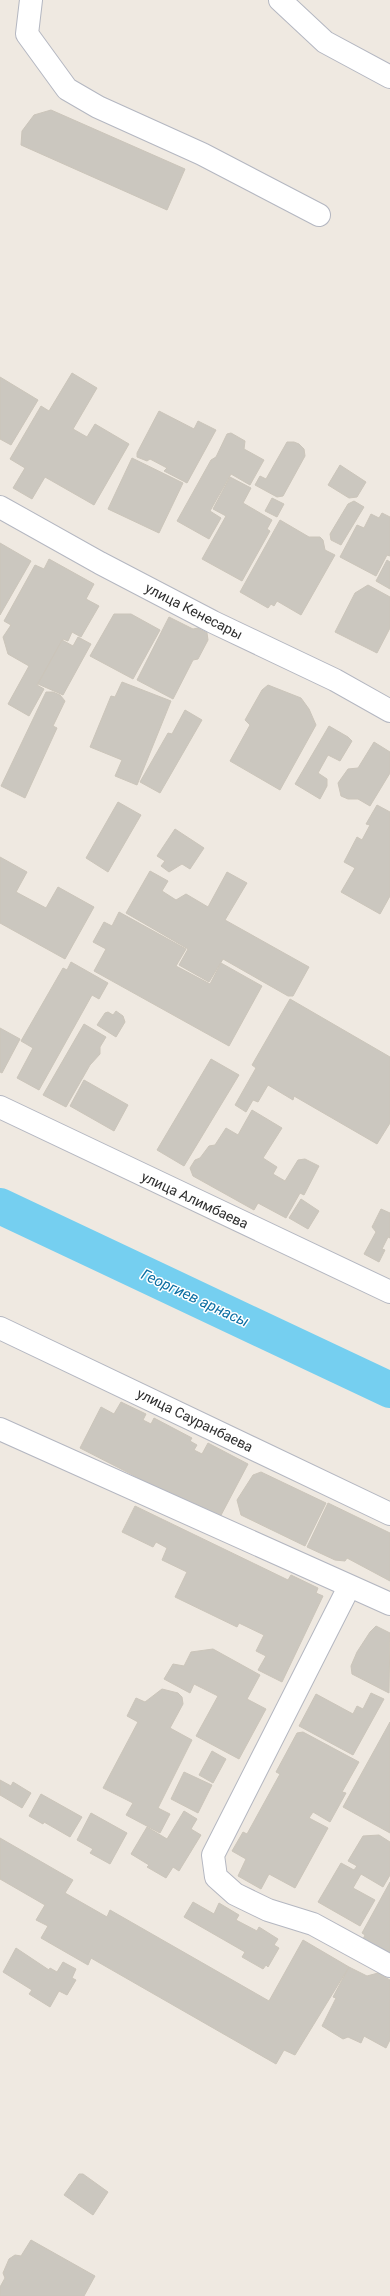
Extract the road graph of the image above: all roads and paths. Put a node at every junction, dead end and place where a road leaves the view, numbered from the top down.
1 (31, 0) edge
2 (280, 0) edge
3 (390, 77) edge
4 (319, 215) dead end
5 (0, 507) edge
6 (390, 711) edge
7 (0, 1107) edge
8 (390, 1292) edge
9 (0, 1328) edge
10 (0, 1428) edge
11 (390, 1514) edge
12 (349, 1587) junction
13 (390, 1604) edge
14 (390, 1966) edge

1 - 4 street
2 - 3 street
5 - 6 street, улица Кенесары
7 - 8 street, улица Алимбаева
9 - 11 street, улица Сауранбаева
10 - 12 street
12 - 13 street
12 - 14 street

